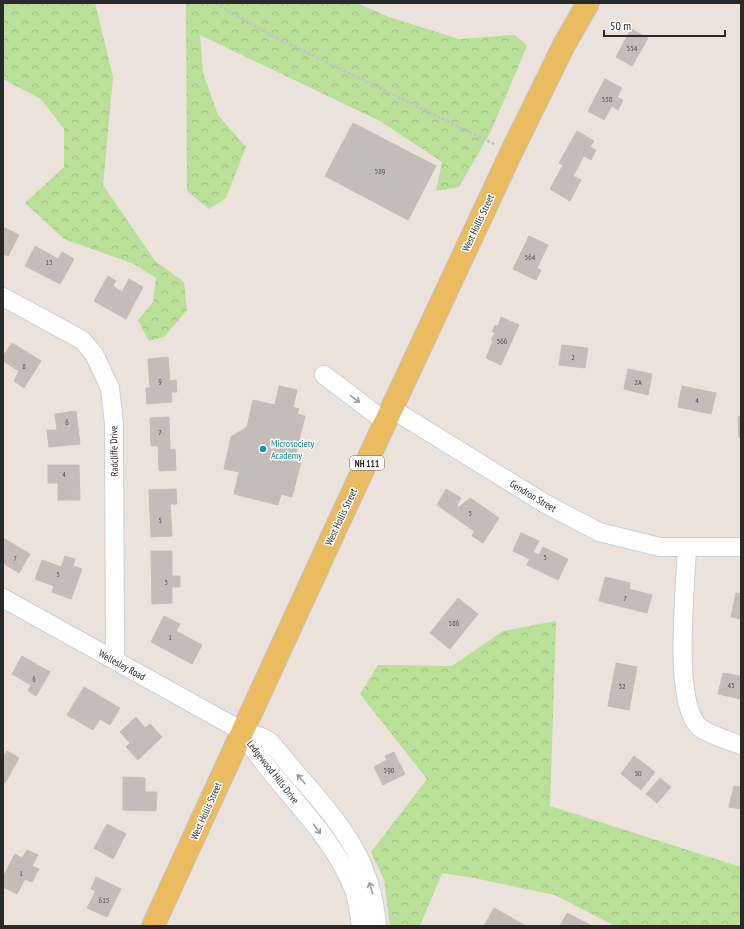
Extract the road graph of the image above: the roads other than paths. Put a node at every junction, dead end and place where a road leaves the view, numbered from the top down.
1 (588, 3) edge
2 (3, 297) edge
3 (324, 376) dead end
4 (389, 416) junction
5 (688, 547) junction
6 (741, 547) edge
7 (3, 598) edge
8 (115, 660) junction
9 (242, 731) junction
10 (741, 745) edge
11 (154, 926) edge
12 (361, 926) edge
13 (377, 926) edge

1 - 4 main road, West Hollis Street / NH 111
2 - 8 street, Radcliffe Drive
3 -> 4 street, Gendron Street
4 - 5 street, Gendron Street
4 - 9 main road, West Hollis Street / NH 111
5 - 6 street, Gendron Street
5 - 10 street
7 - 8 street, Wellesley Road
8 - 9 street, Wellesley Road
9 - 11 main road, West Hollis Street / NH 111
9 -> 12 street, Ledgewood Hills Drive
13 -> 9 street, Ledgewood Hills Drive

